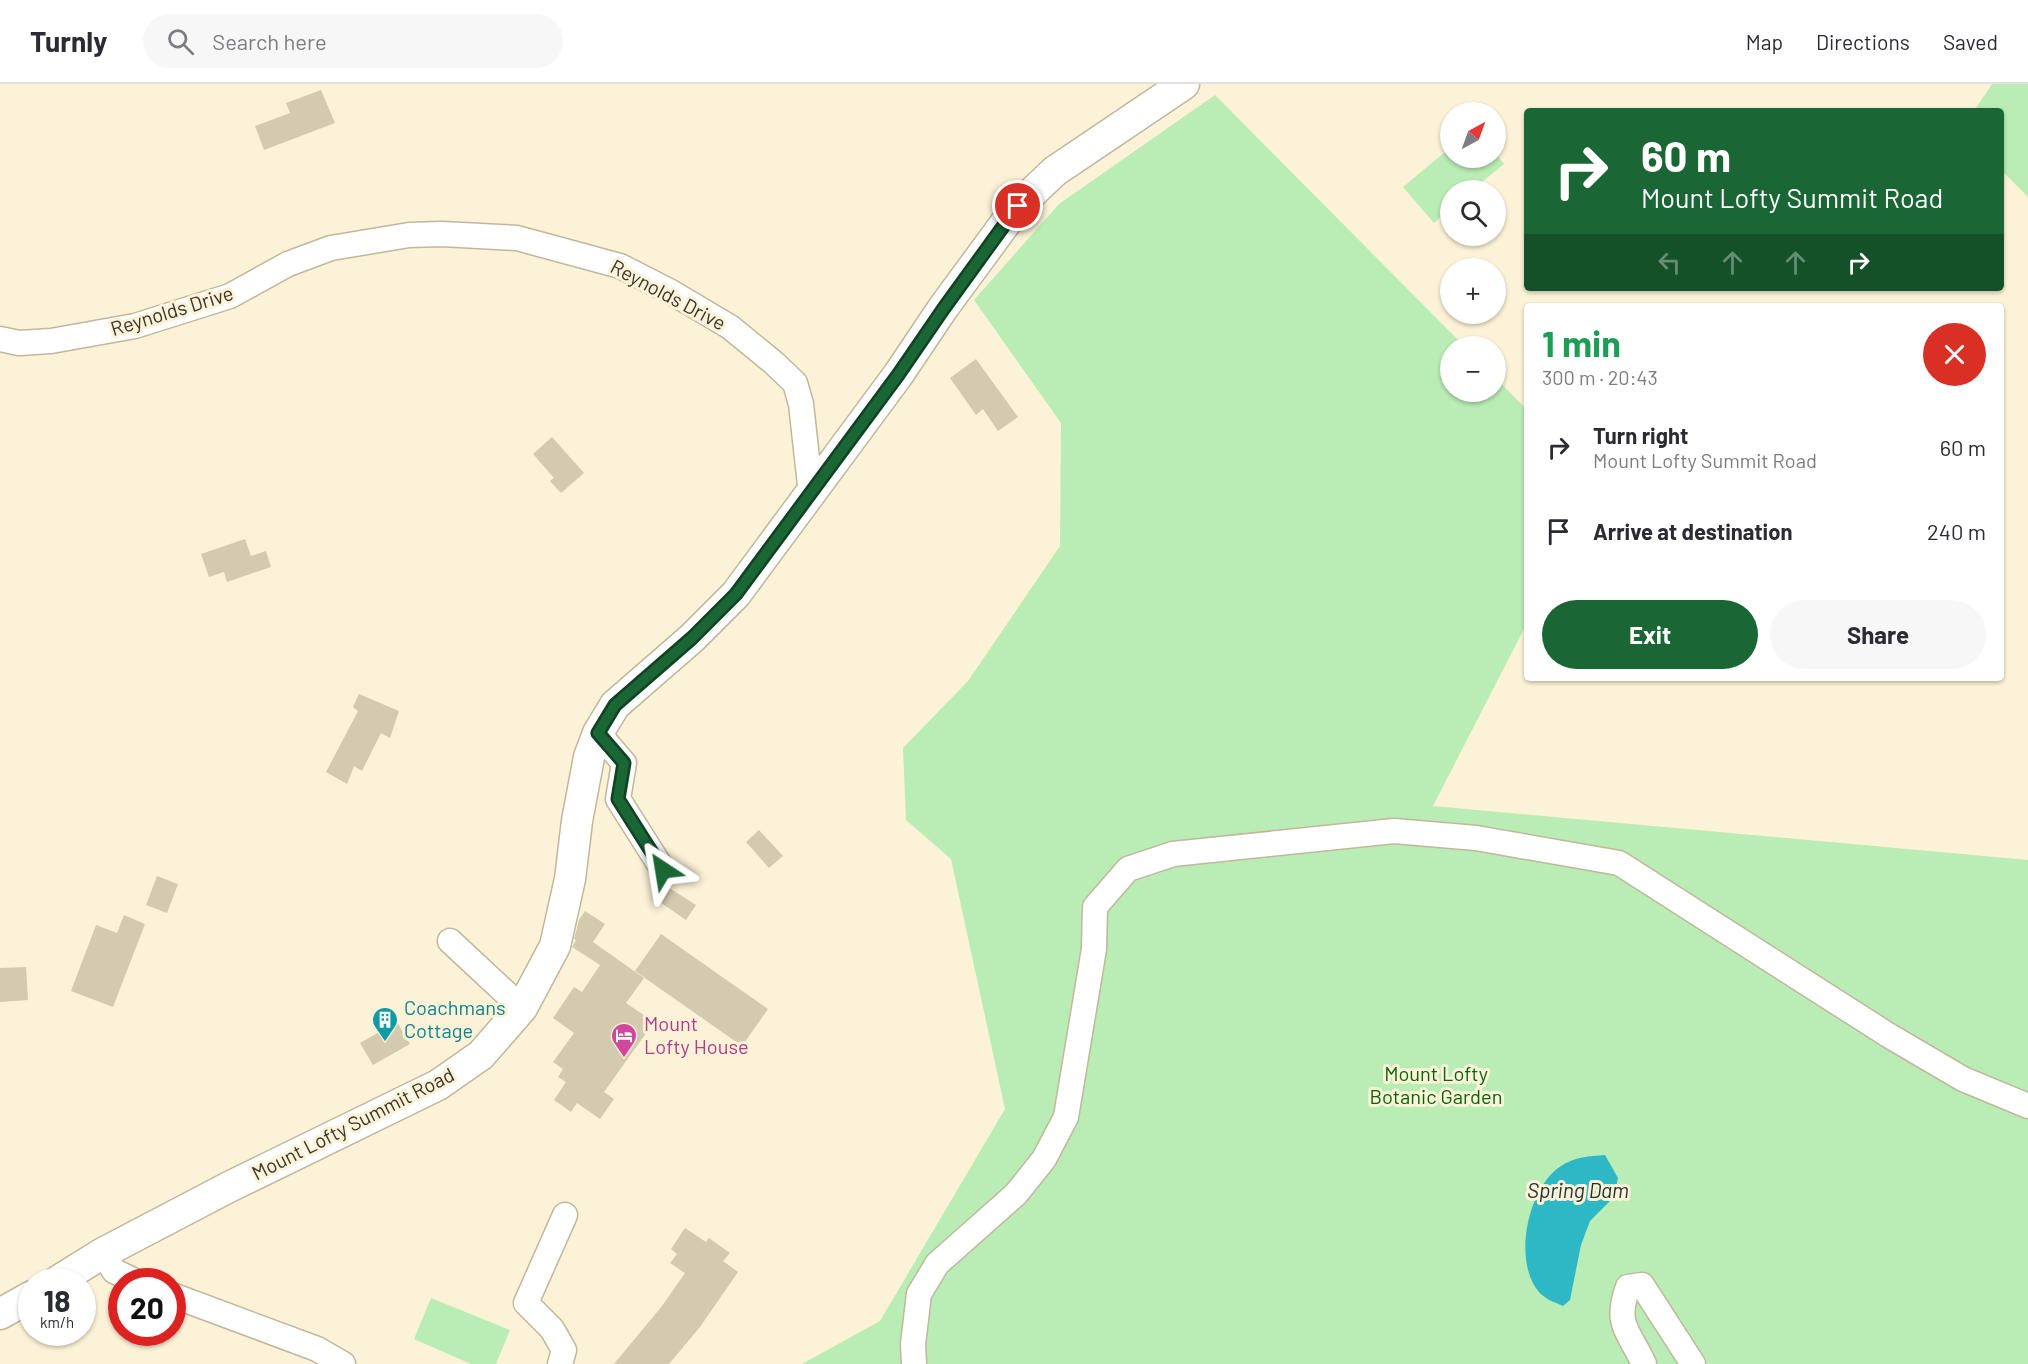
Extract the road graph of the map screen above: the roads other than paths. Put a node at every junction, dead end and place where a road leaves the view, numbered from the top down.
1 (1184, 84) edge
2 (0, 339) edge
3 (811, 494) junction
4 (598, 733) junction
5 (663, 870) dead end
6 (450, 941) dead end
7 (522, 1008) junction
8 (2028, 1106) edge
9 (565, 1215) dead end
10 (104, 1253) junction
11 (79, 1268) edge
12 (113, 1268) edge
13 (186, 1301) edge
14 (18, 1304) edge
15 (0, 1314) edge
16 (343, 1364) edge
17 (560, 1364) edge
18 (914, 1364) edge
19 (1644, 1364) edge
20 (1693, 1364) edge

1 - 3 main road, Mount Lofty Summit Road
2 - 3 street, Reynolds Drive
3 - 4 main road, Mount Lofty Summit Road
4 - 5 street
4 - 7 main road, Mount Lofty Summit Road
6 - 7 street
7 - 10 main road, Mount Lofty Summit Road
8 - 18 street
9 - 17 street
10 - 11 main road, Mount Lofty Summit Road
10 - 12 street
13 - 16 street
14 - 15 main road
19 - 20 street

